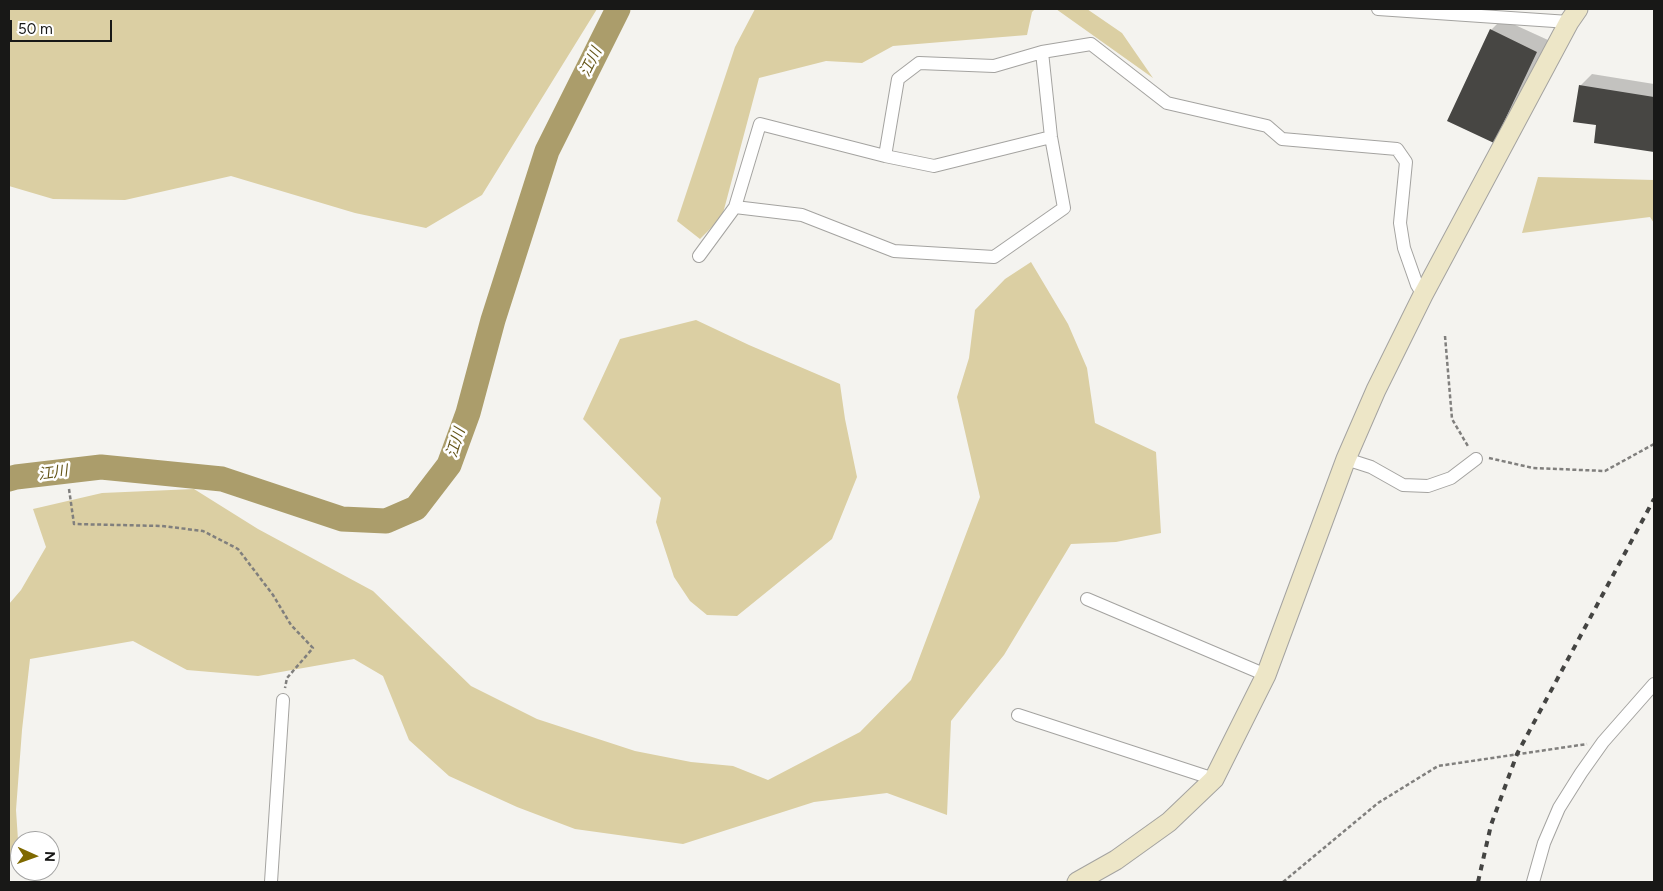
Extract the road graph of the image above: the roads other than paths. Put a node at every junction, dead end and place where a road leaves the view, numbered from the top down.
1 (1378, 9) edge
2 (1574, 15) edge
3 (1042, 52) junction
4 (1051, 137) junction
5 (885, 156) junction
6 (735, 207) junction
7 (699, 256) dead end
8 (1423, 295) junction
9 (1476, 458) road end
10 (1346, 459) junction
11 (1087, 599) dead end
12 (1266, 675) junction
13 (1654, 684) edge
14 (283, 700) road end
15 (1018, 715) dead end
16 (1214, 779) junction
17 (271, 882) edge
18 (1077, 882) edge
19 (1533, 882) edge

1 - 2 street
2 - 8 street
3 - 4 street
3 - 5 street
3 - 8 street
4 - 5 street
4 - 6 street
5 - 6 street
6 - 7 street
8 - 10 street
9 - 10 street
10 - 12 street
11 - 12 street
12 - 16 street
13 - 19 street
14 - 17 street
15 - 16 street
16 - 18 street

